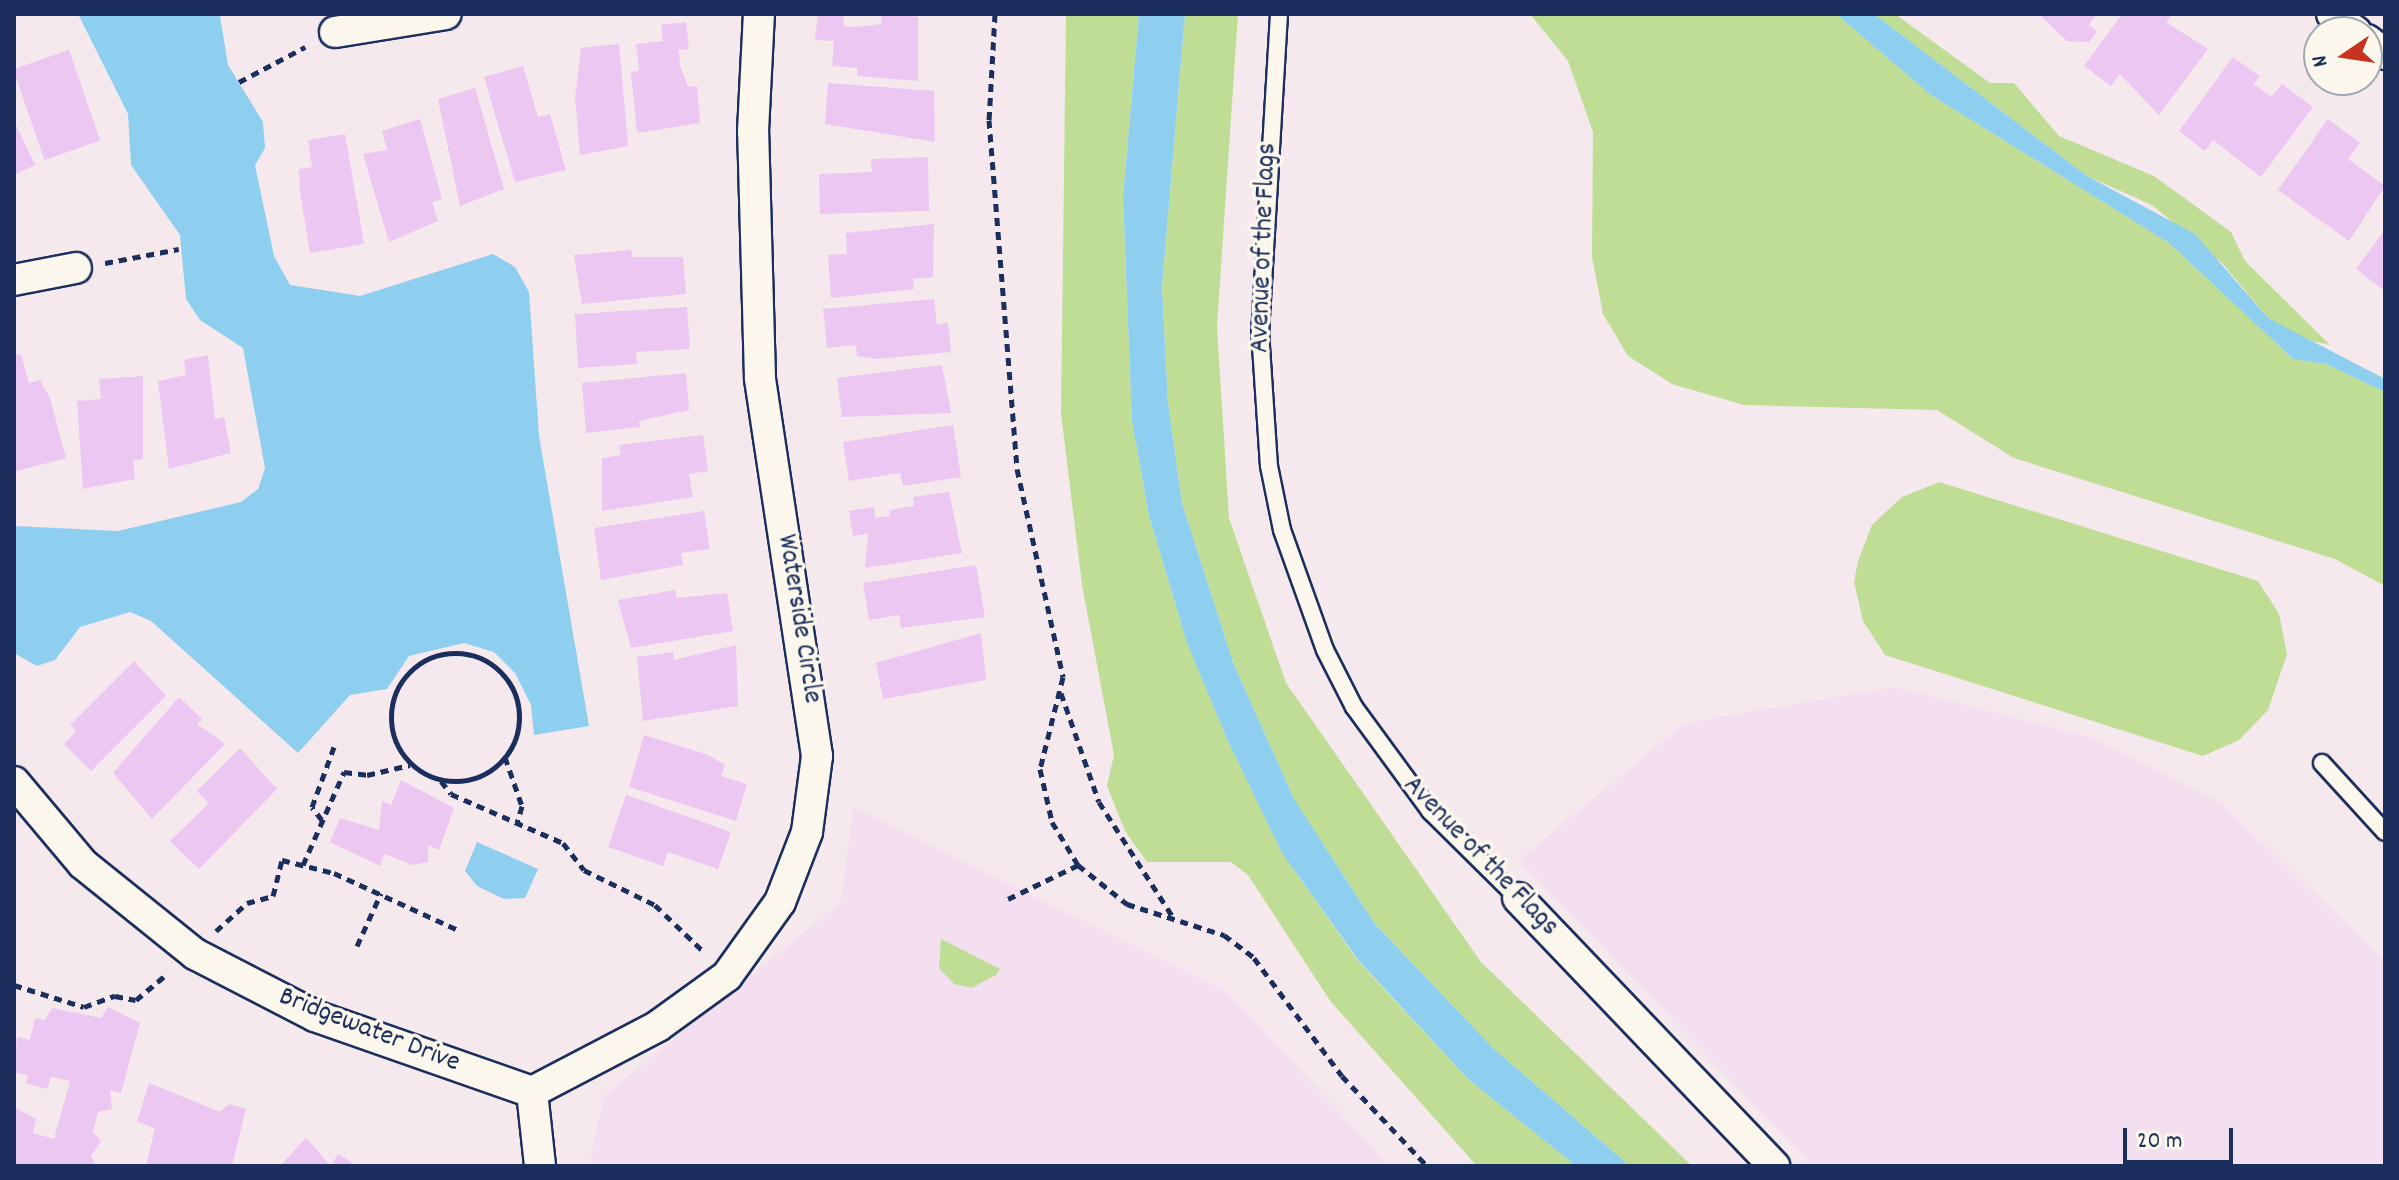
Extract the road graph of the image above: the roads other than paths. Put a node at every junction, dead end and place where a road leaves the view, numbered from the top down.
1 (446, 14) edge
2 (759, 14) edge
3 (1279, 14) edge
4 (335, 32) road end
5 (76, 268) road end
6 (14, 280) edge
7 (2322, 763) dead end
8 (14, 782) edge
9 (2385, 832) edge
10 (1518, 898) joint
11 (532, 1092) junction
12 (540, 1166) edge
13 (1774, 1166) edge

1 - 4 street
2 - 11 street, Waterside Circle
3 - 10 lane, Avenue of the Flags
5 - 6 street
7 - 9 lane
8 - 11 street, Bridgewater Drive
10 - 13 street, Avenue of the Flags
11 - 12 street

